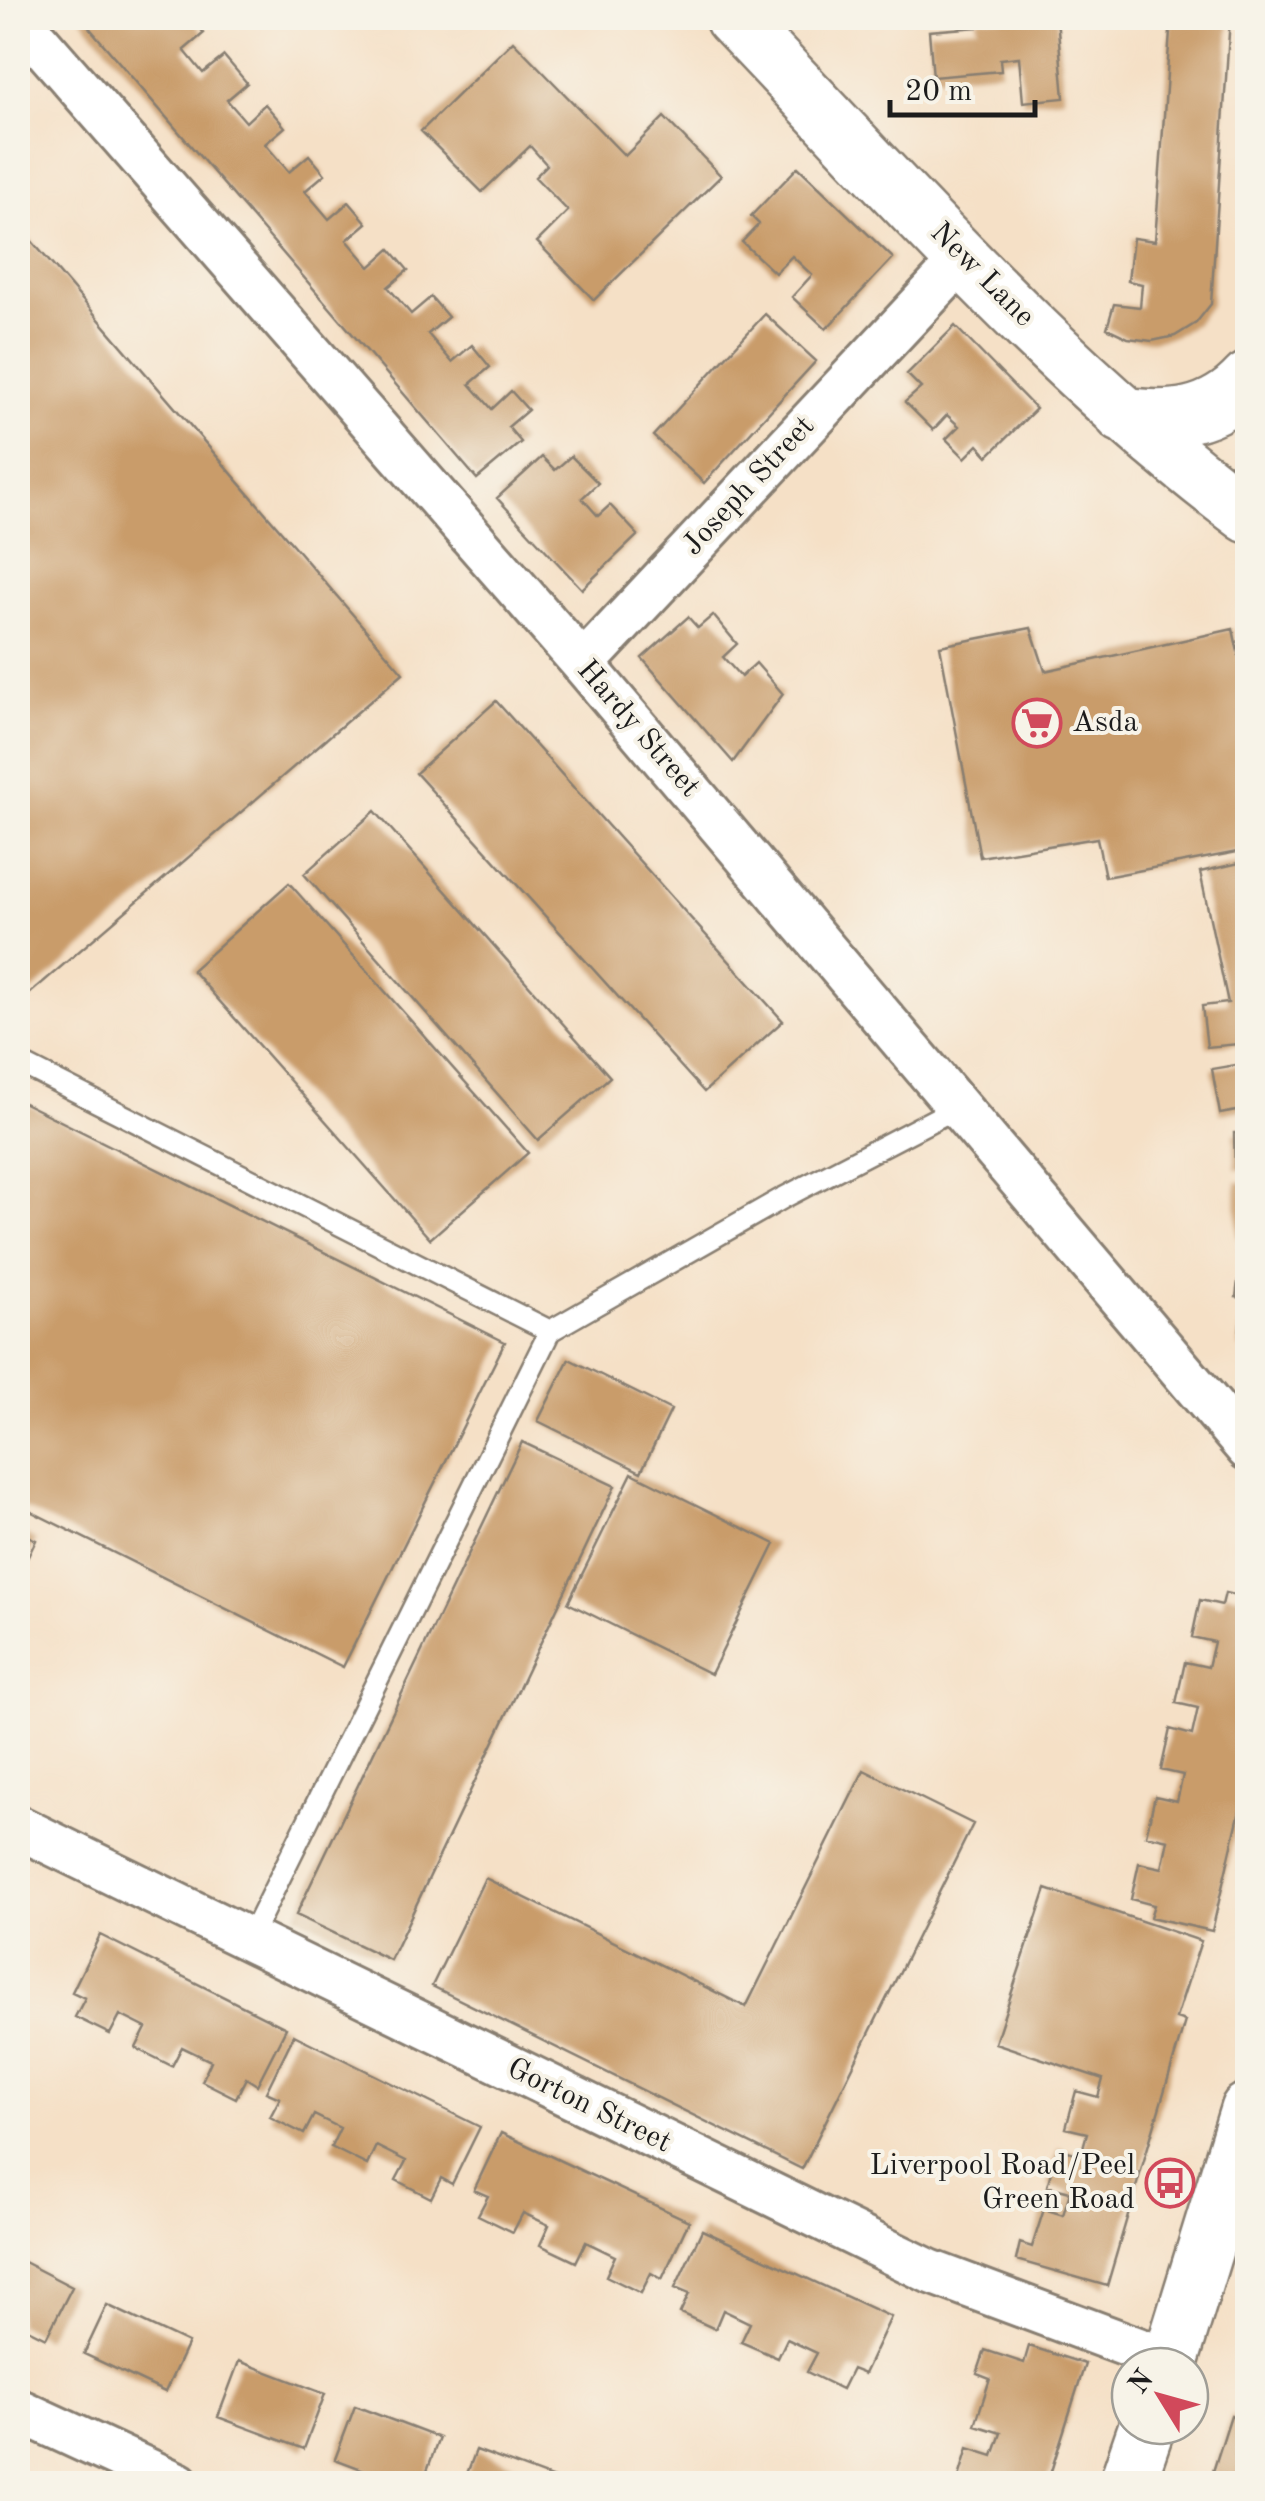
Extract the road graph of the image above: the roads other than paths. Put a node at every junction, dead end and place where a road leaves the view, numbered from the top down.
1 (18, 18) edge
2 (733, 18) edge
3 (964, 258) junction
4 (1248, 380) edge
5 (1123, 415) junction
6 (1248, 515) edge
7 (583, 664) junction
8 (18, 1062) edge
9 (960, 1106) junction
10 (550, 1331) junction
11 (1248, 1449) edge
12 (18, 1828) edge
13 (249, 1940) junction
14 (1248, 2110) edge
15 (1123, 2346) edge
16 (1176, 2346) edge
17 (18, 2410) edge
18 (1141, 2446) edge
19 (178, 2484) edge
20 (1127, 2484) edge

1 - 7 street, Hardy Street
2 - 3 street, New Lane
3 - 5 street, New Lane
3 - 7 street, Joseph Street
4 - 5 street
5 - 6 street, New Lane
7 - 9 street, Hardy Street
8 - 10 lane
9 - 10 lane
9 - 11 street, Hardy Street
10 - 13 lane
12 - 13 street, Gorton Street
13 - 15 street, Gorton Street
14 - 16 street
17 - 19 street
18 - 20 street

